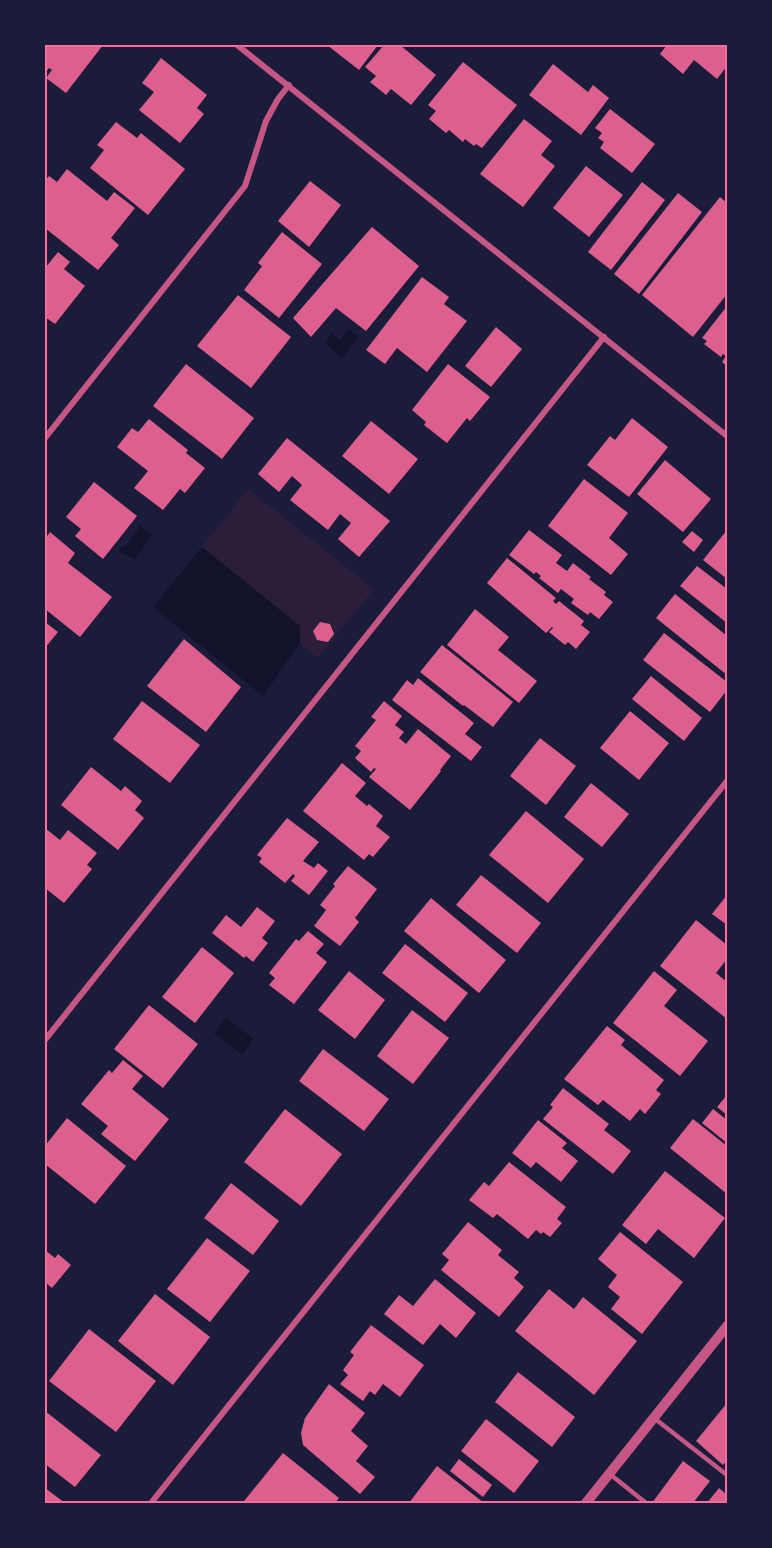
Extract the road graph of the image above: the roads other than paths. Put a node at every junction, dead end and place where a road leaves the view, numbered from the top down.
1 (237, 45) edge
2 (249, 45) edge
3 (244, 51) junction
4 (288, 85) junction
5 (604, 337) junction
6 (727, 436) edge
7 (45, 438) edge
8 (727, 781) edge
9 (45, 1040) edge
10 (727, 1326) edge
11 (654, 1418) junction
12 (609, 1474) junction
13 (727, 1475) edge
14 (151, 1503) edge
15 (586, 1503) edge
16 (646, 1503) edge

1 - 3 street
2 - 3 street
3 - 4 street
4 - 5 street
4 - 7 street
5 - 6 street
5 - 9 street
8 - 14 street
10 - 11 street
11 - 12 street
11 - 13 lane
12 - 15 street
12 - 16 lane

